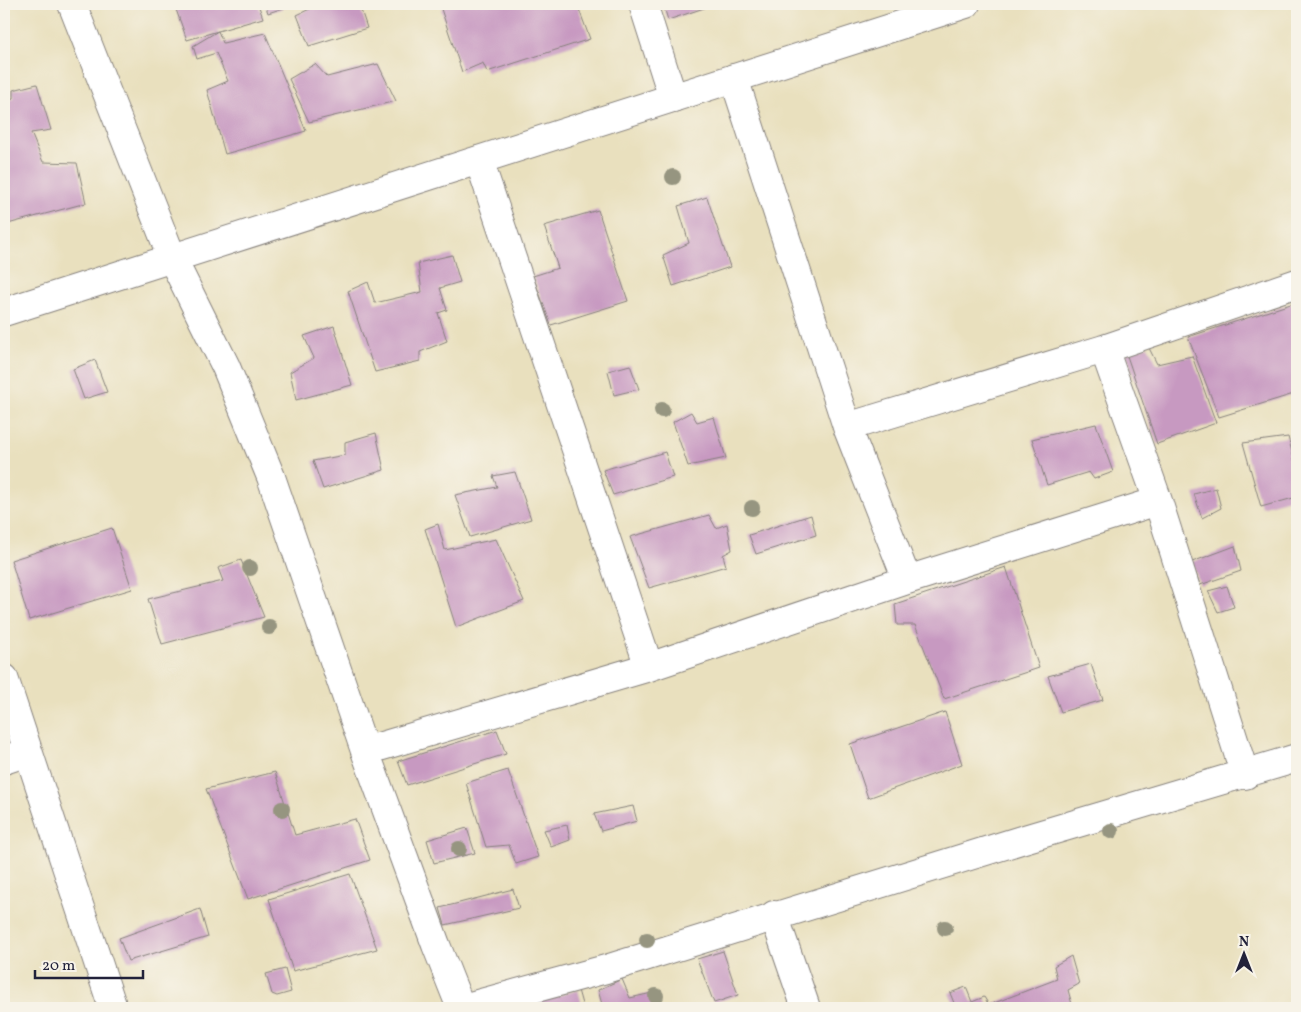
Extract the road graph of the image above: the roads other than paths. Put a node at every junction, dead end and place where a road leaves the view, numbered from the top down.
1 (72, 4) edge
2 (644, 4) edge
3 (966, 4) edge
4 (734, 78) junction
5 (673, 98) junction
6 (479, 160) junction
7 (172, 258) junction
8 (1297, 283) edge
9 (4, 312) edge
10 (1104, 349) junction
11 (847, 427) junction
12 (1158, 501) junction
13 (907, 580) junction
14 (648, 667) junction
15 (4, 678) edge
16 (366, 751) junction
17 (16, 756) edge
18 (1297, 758) edge
19 (1245, 774) junction
20 (774, 915) junction
21 (113, 1008) edge
22 (462, 1008) edge
23 (806, 1008) edge

1 - 7 street
2 - 5 street
3 - 4 street
4 - 5 street
4 - 11 street
5 - 6 street
6 - 7 street
6 - 14 street
7 - 9 street
7 - 16 street
8 - 10 street
10 - 11 street
10 - 12 street
11 - 13 street
12 - 13 street
12 - 19 street
13 - 14 street
14 - 16 street
15 - 17 street
16 - 22 street
17 - 21 street
18 - 19 street
19 - 20 street
20 - 22 street
20 - 23 street

